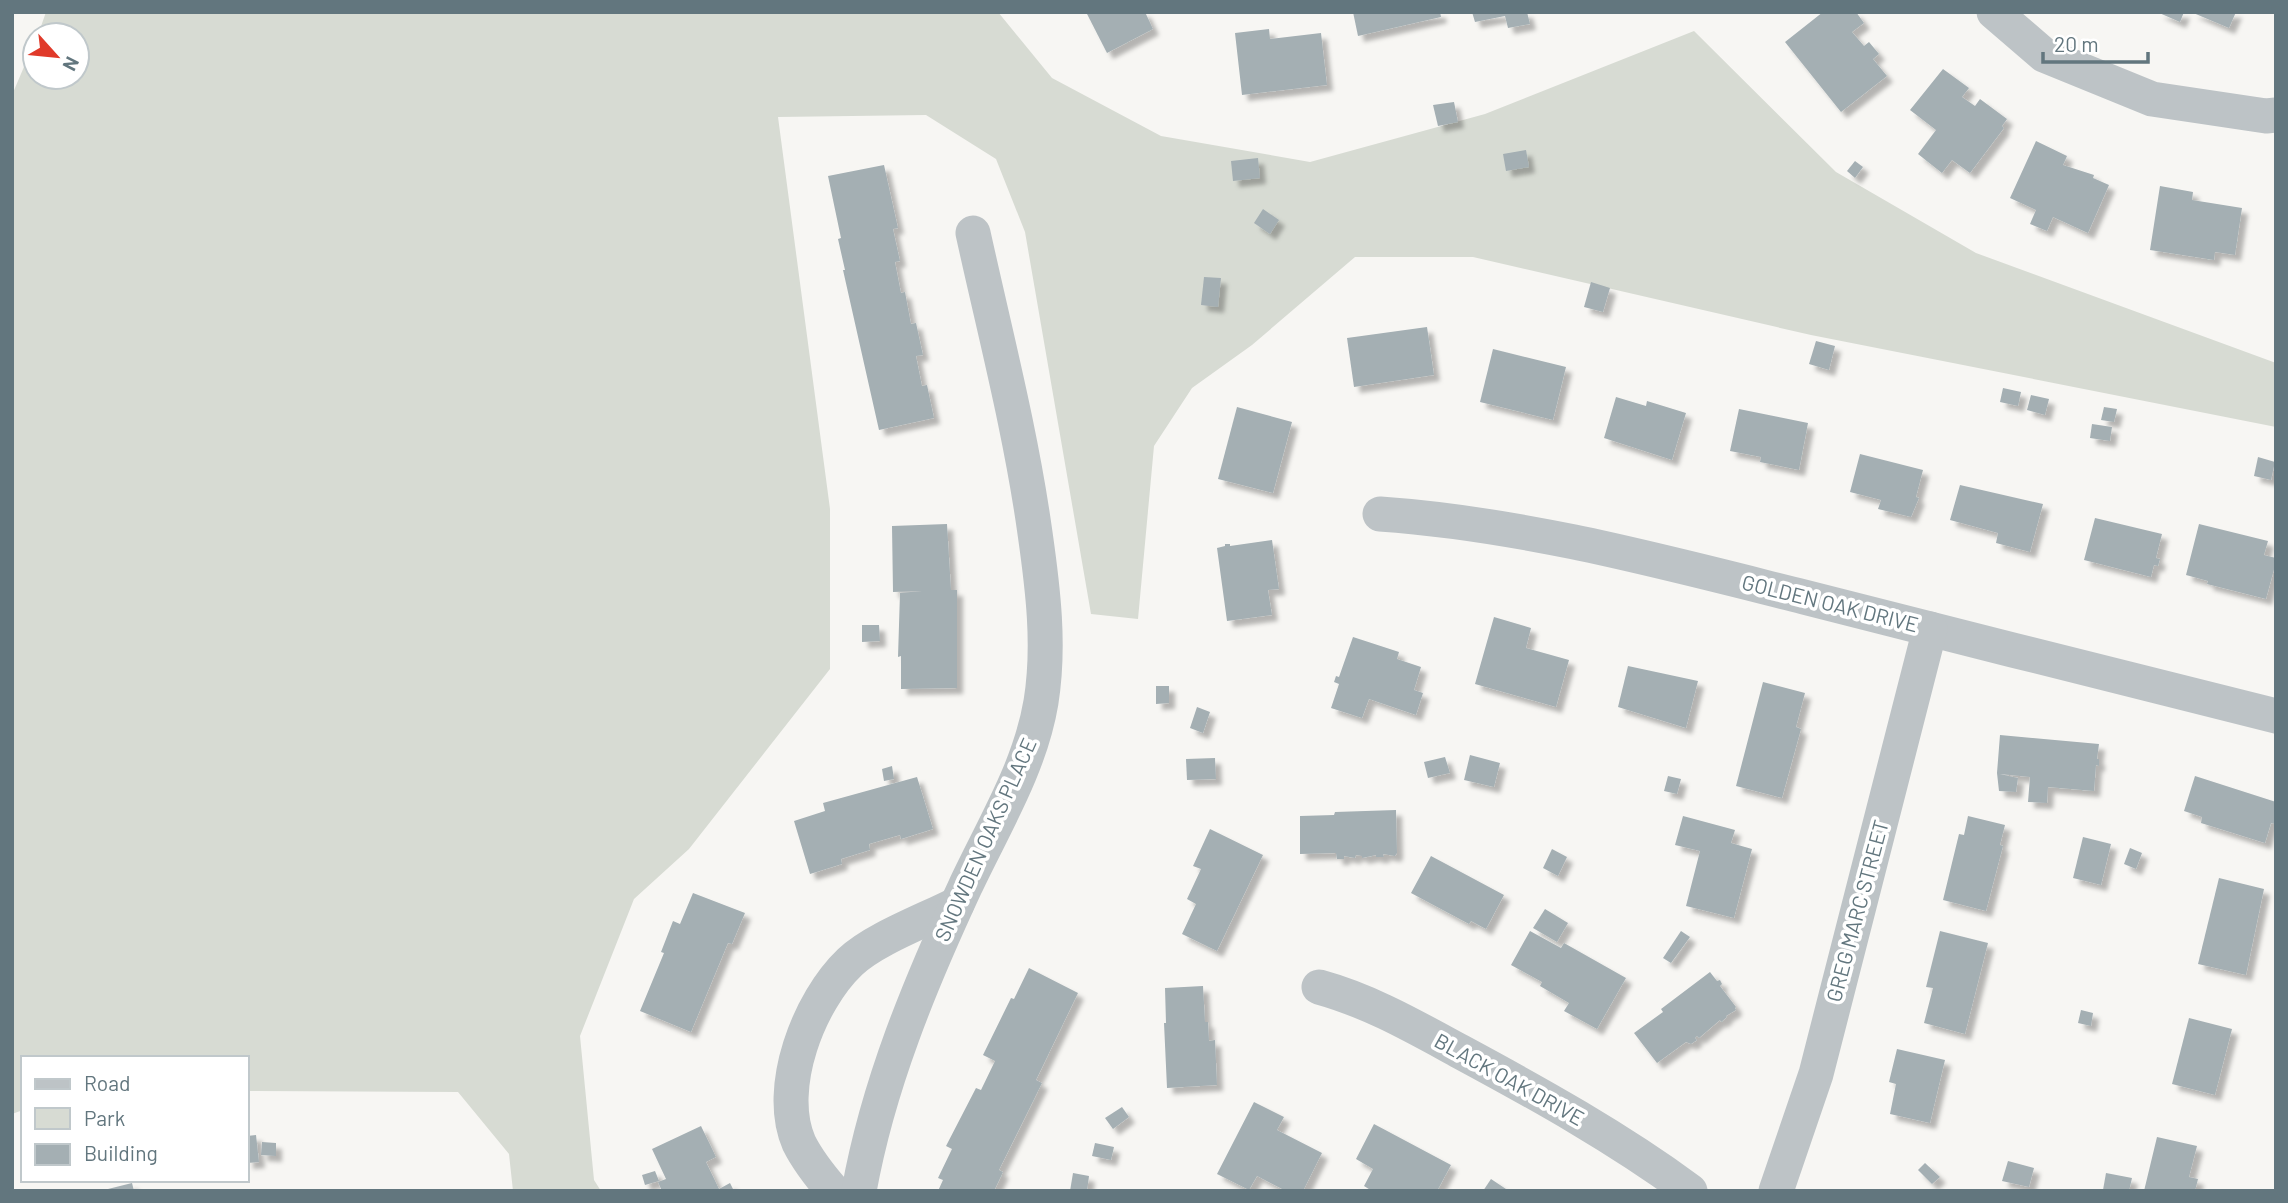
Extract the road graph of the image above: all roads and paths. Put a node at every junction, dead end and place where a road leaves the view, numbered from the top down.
1 (1994, 12) edge
2 (2276, 115) edge
3 (973, 233) dead end
4 (1380, 514) dead end
5 (1930, 629) junction
6 (2276, 716) edge
7 (957, 904) junction
8 (1320, 987) dead end
9 (833, 1191) edge
10 (859, 1191) edge
11 (1690, 1191) edge
12 (1776, 1191) edge

1 - 2 street
3 - 7 street, SNOWDEN OAKS PLACE
4 - 5 street, GOLDEN OAK DRIVE
5 - 6 street, GOLDEN OAK DRIVE
5 - 12 street, GREG MARC STREET
7 - 9 street
7 - 10 street, SNOWDEN OAKS PLACE
8 - 11 street, BLACK OAK DRIVE

